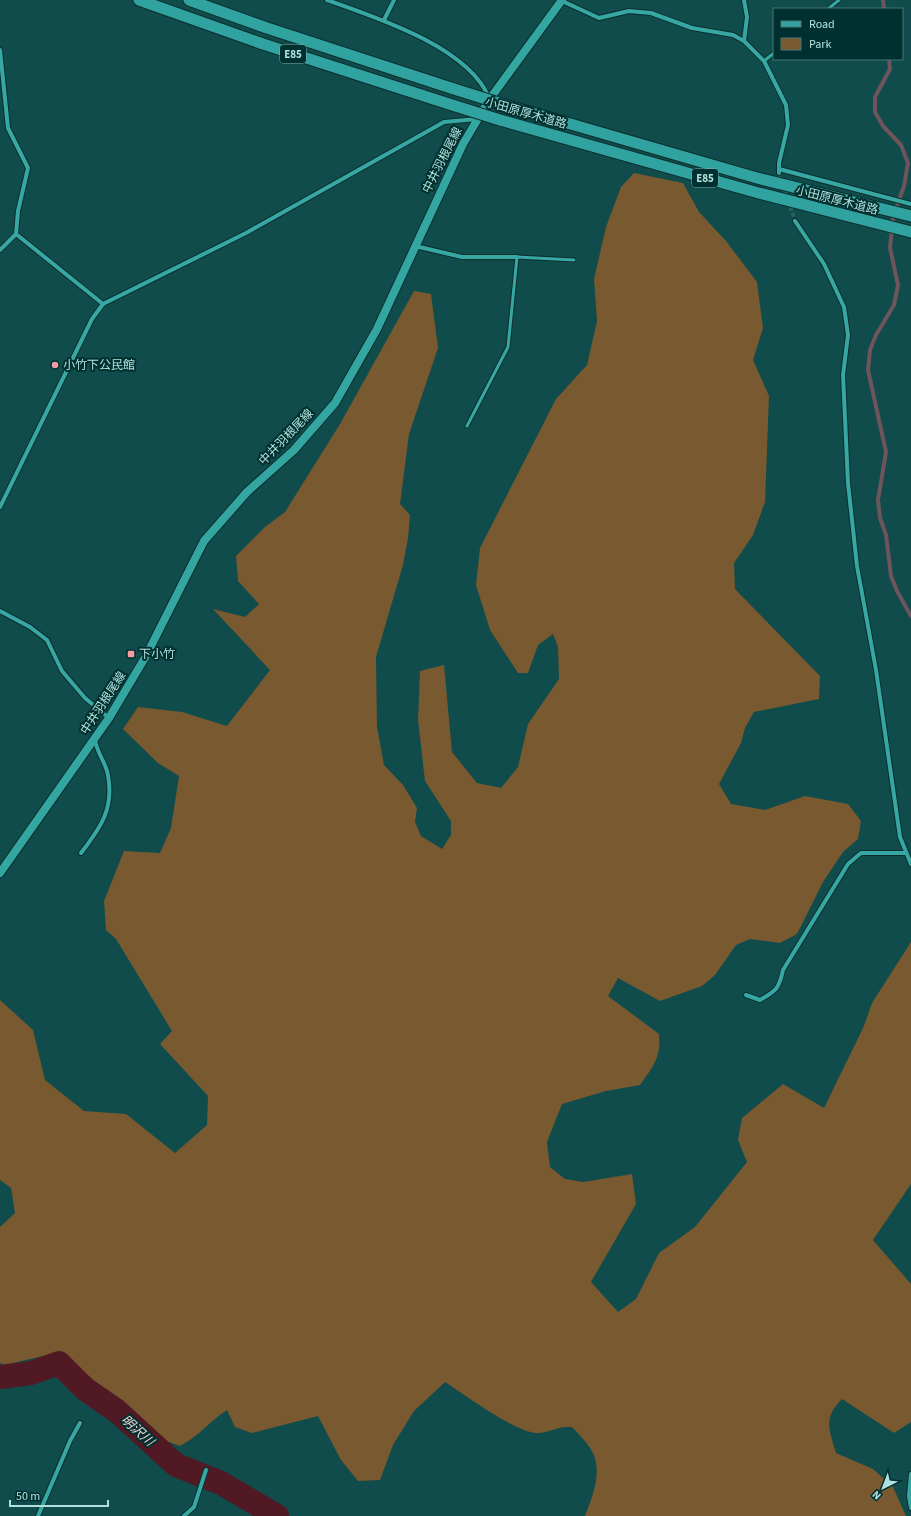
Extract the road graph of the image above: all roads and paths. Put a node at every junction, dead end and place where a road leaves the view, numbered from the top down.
1 (139, 0) edge
2 (189, 0) edge
3 (327, 0) edge
4 (394, 0) edge
5 (561, 0) edge
6 (744, 0) edge
7 (839, 0) edge
8 (829, 8) edge
9 (384, 20) junction
10 (744, 40) junction
11 (0, 50) edge
12 (773, 54) edge
13 (764, 61) junction
14 (489, 100) junction
15 (477, 119) junction
16 (911, 204) edge
17 (911, 216) edge
18 (795, 221) tunnel mouth
19 (911, 232) edge
20 (16, 234) junction
21 (415, 246) junction
22 (0, 250) edge
23 (517, 257) junction
24 (574, 260) dead end
25 (103, 304) junction
26 (468, 426) dead end
27 (0, 507) edge
28 (0, 611) edge
29 (108, 718) junction
30 (94, 739) junction
31 (81, 853) dead end
32 (906, 853) junction
33 (911, 864) edge
34 (0, 873) edge
35 (746, 995) dead end
36 (80, 1423) dead end
37 (206, 1470) dead end
38 (911, 1474) edge
39 (911, 1508) edge
40 (38, 1516) edge
41 (184, 1516) edge

1 - 19 highway, 小田原厚木道路 / E85, bridge
2 - 17 highway, 小田原厚木道路 / E85, bridge
3 - 9 street
4 - 9 street
5 - 10 street
5 - 14 main road, 中井羽根尾線
6 - 10 street
7 - 8 lane
9 - 14 street
10 - 13 street
11 - 20 street
12 - 13 lane
13 - 16 street
14 - 15 main road, 中井羽根尾線
15 - 21 main road, 中井羽根尾線
15 - 25 street
18 - 32 street
20 - 22 street
20 - 25 street
21 - 23 street
21 - 29 main road, 中井羽根尾線
23 - 24 lane
23 - 26 lane
25 - 27 street
28 - 29 street
29 - 30 main road, 中井羽根尾線
30 - 31 street
30 - 34 main road, 中井羽根尾線
32 - 33 street
32 - 35 street
36 - 40 street
37 - 41 street
38 - 39 street

